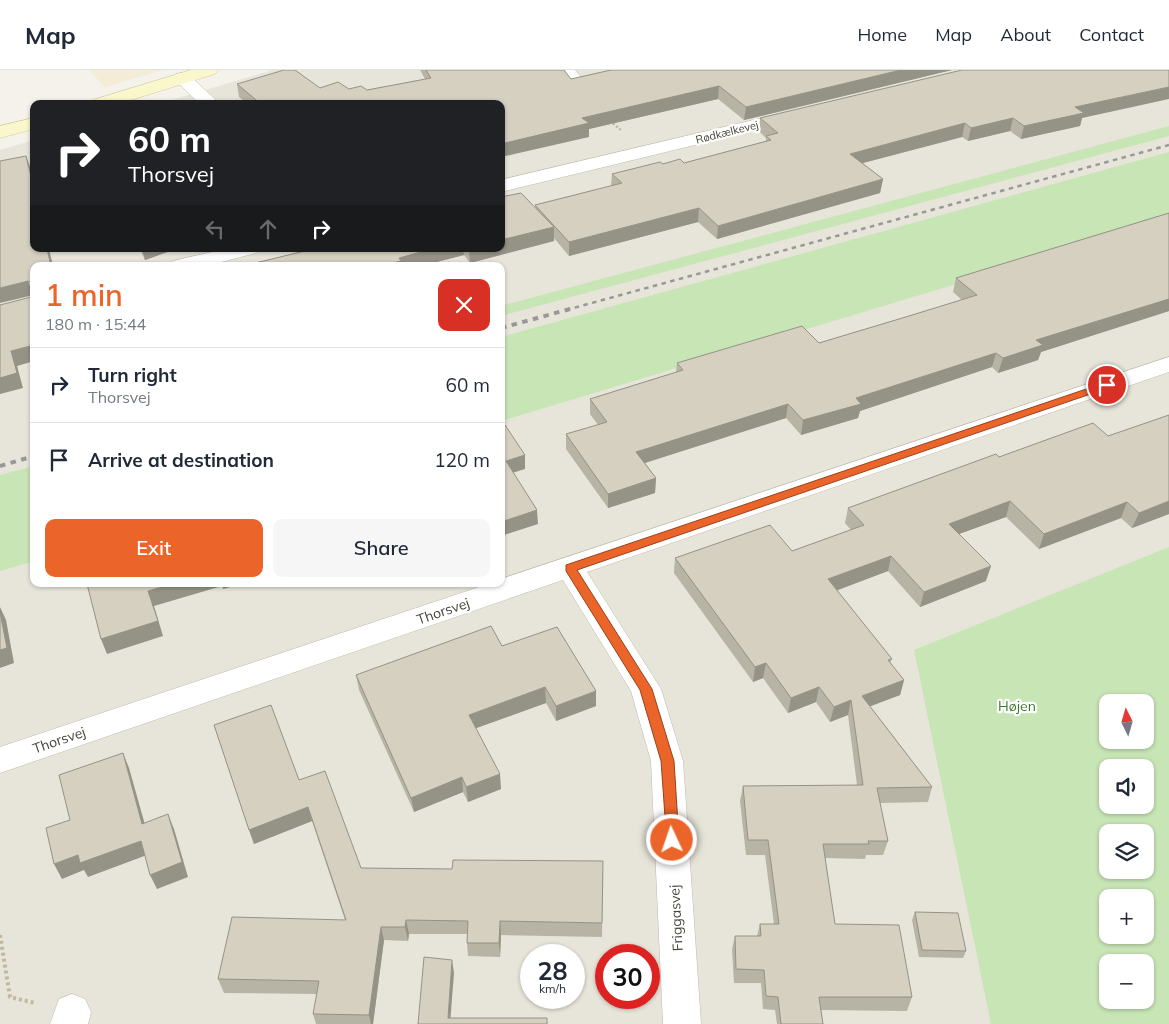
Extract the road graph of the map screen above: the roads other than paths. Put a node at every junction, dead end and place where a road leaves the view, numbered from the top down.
1 (209, 70) edge
2 (182, 78) junction
3 (112, 100) edge
4 (207, 100) edge
5 (813, 111) edge
6 (30, 124) edge
7 (0, 132) edge
8 (505, 185) edge
9 (237, 252) edge
10 (197, 262) edge
11 (1169, 364) edge
12 (570, 568) junction
13 (0, 760) edge
14 (682, 1024) edge

1 - 2 street
2 - 3 street
2 - 4 street
5 - 8 street, Rødkælkevej
6 - 7 street
9 - 10 street
11 - 12 street, Thorsvej
12 - 13 street, Thorsvej
12 - 14 street, Friggasvej

